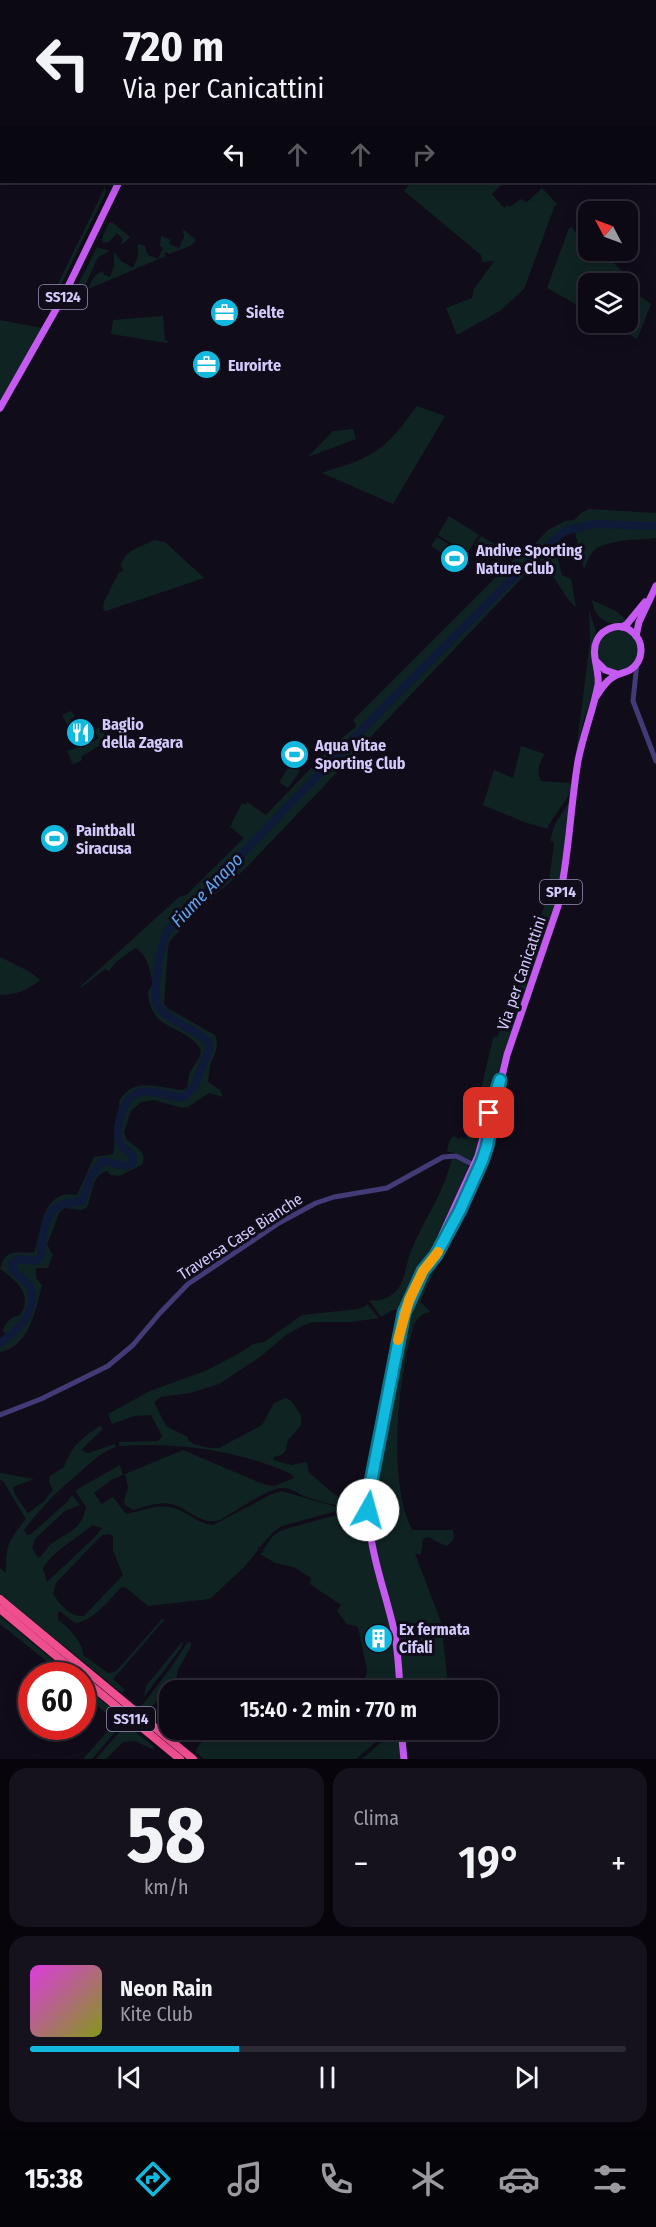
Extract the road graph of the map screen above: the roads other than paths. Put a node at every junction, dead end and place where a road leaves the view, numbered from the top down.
1 (119, 183) edge
2 (0, 408) edge
3 (655, 588) edge
4 (622, 627) junction
5 (636, 636) junction
6 (596, 659) junction
7 (637, 663) junction
8 (622, 673) junction
9 (634, 684) junction
10 (596, 697) junction
11 (656, 761) edge
12 (500, 1080) junction
13 (482, 1161) junction
14 (470, 1163) junction
15 (460, 1210) junction
16 (431, 1261) junction
17 (0, 1415) edge
18 (0, 1599) edge
19 (0, 1609) edge
20 (63, 1662) edge
21 (399, 1680) edge
22 (96, 1689) edge
23 (402, 1740) edge
24 (180, 1759) edge
25 (193, 1759) edge
26 (404, 1759) edge

1 - 2 main road, SS124
3 - 4 main road
3 - 5 main road
4 - 5 main road
4 - 6 main road
5 - 7 main road
6 - 8 main road
6 - 10 main road
7 - 8 main road
7 - 9 street
8 - 9 street
8 - 10 main road
9 - 11 street
10 - 12 main road, Via per Canicattini / SP14
12 - 13 main road, Via per Canicattini / SP14
12 - 14 main road, Via per Canicattini / SP14
13 - 14 street
13 - 15 main road, Via per Canicattini / SP14
14 - 15 street
14 - 16 main road, Via per Canicattini / SP14
14 - 17 street, Traversa Case Bianche
15 - 16 main road, Via per Canicattini / SP14
16 - 21 main road, Via per Canicattini / SP14
18 - 25 highway, SS114
19 - 20 highway, SS114
22 - 24 highway, SS114
23 - 26 main road

